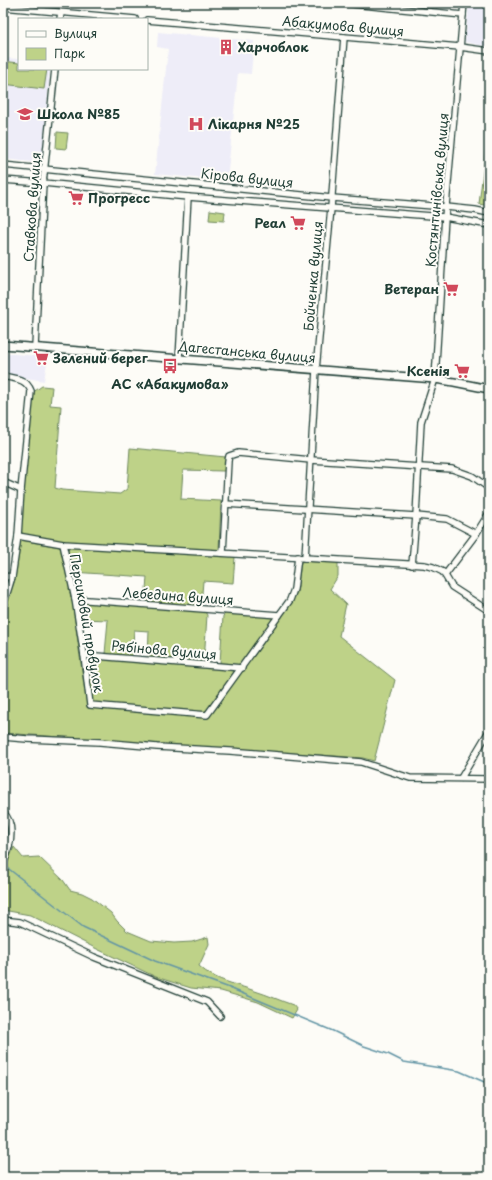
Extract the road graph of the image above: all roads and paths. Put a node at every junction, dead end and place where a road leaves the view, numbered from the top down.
1 (342, 3) edge
2 (464, 3) edge
3 (17, 6) edge
4 (3, 7) edge
5 (463, 15) junction
6 (61, 16) edge
7 (110, 18) edge
8 (148, 20) edge
9 (344, 37) junction
10 (460, 47) junction
11 (489, 51) edge
12 (55, 70) edge
13 (3, 165) edge
14 (45, 169) junction
15 (3, 180) edge
16 (43, 183) junction
17 (188, 197) junction
18 (332, 198) junction
19 (446, 207) junction
20 (331, 208) junction
21 (489, 212) edge
22 (445, 217) junction
23 (489, 226) edge
24 (3, 345) edge
25 (35, 347) junction
26 (179, 359) junction
27 (316, 370) junction
28 (3, 376) edge
29 (435, 379) junction
30 (489, 389) edge
31 (311, 460) junction
32 (419, 467) junction
33 (3, 482) edge
34 (489, 488) edge
35 (21, 490) junction
36 (225, 504) junction
37 (308, 510) junction
38 (489, 513) edge
39 (416, 516) junction
40 (476, 534) junction
41 (18, 536) junction
42 (62, 544) junction
43 (223, 553) junction
44 (298, 557) junction
45 (305, 558) junction
46 (412, 565) junction
47 (445, 575) junction
48 (3, 576) edge
49 (12, 577) junction
50 (75, 600) junction
51 (3, 606) edge
52 (489, 611) edge
53 (279, 615) junction
54 (84, 655) junction
55 (242, 668) junction
56 (489, 731) edge
57 (3, 737) edge
58 (461, 778) junction
59 (489, 779) edge
60 (3, 812) edge
61 (3, 864) edge
62 (3, 920) edge
63 (220, 1016) dead end

1 - 5 street
2 - 5 street, Костянтинівська вулиця
3 - 4 street
3 - 6 street
5 - 10 street, Костянтинівська вулиця
6 - 7 street
8 - 9 street, Абакумова вулиця
9 - 10 street, Абакумова вулиця
9 - 18 street, Бойченка вулиця
10 - 11 street, Абакумова вулиця
10 - 19 street, Костянтинівська вулиця
12 - 14 street, Ставкова вулиця
13 - 14 street, Кірова вулиця
14 - 16 street, Ставкова вулиця
14 - 18 street, Кірова вулиця
15 - 16 street, Кірова вулиця
16 - 17 street, Кірова вулиця
16 - 25 street, Ставкова вулиця
17 - 20 street, Кірова вулиця
17 - 26 street
18 - 19 street, Кірова вулиця
18 - 20 street, Бойченка вулиця
19 - 21 street, Кірова вулиця
19 - 22 street, Костянтинівська вулиця
20 - 22 street, Кірова вулиця
20 - 27 street, Бойченка вулиця
22 - 23 street, Кірова вулиця
22 - 29 street, Костянтинівська вулиця
24 - 25 street, Дагестанська вулиця
25 - 26 street, Дагестанська вулиця
26 - 27 street, Дагестанська вулиця
27 - 29 street, Дагестанська вулиця
27 - 31 street, Бойченка вулиця
28 - 35 street
29 - 30 street, Дагестанська вулиця
29 - 32 street, Костянтинівська вулиця
31 - 32 street
31 - 36 street
31 - 37 street, Бойченка вулиця
32 - 34 street
32 - 39 street, Костянтинівська вулиця
33 - 35 street
35 - 41 street
36 - 37 street
36 - 43 street
37 - 39 street
37 - 45 street, Бойченка вулиця
38 - 40 street
39 - 40 street
39 - 46 street, Костянтинівська вулиця
40 - 47 street
41 - 42 street
41 - 49 street
42 - 43 street
42 - 50 street, Персиковий провулок
43 - 44 street
44 - 45 street
44 - 53 street
45 - 46 street
46 - 47 street
47 - 52 street
48 - 49 street
49 - 51 street
50 - 53 street, Лебедина вулиця
50 - 54 street, Персиковий провулок
53 - 55 street
54 - 55 street, Рябінова вулиця
54 - 55 street, Персиковий провулок
56 - 58 street
57 - 58 street
58 - 59 street
60 - 61 street
62 - 63 street

